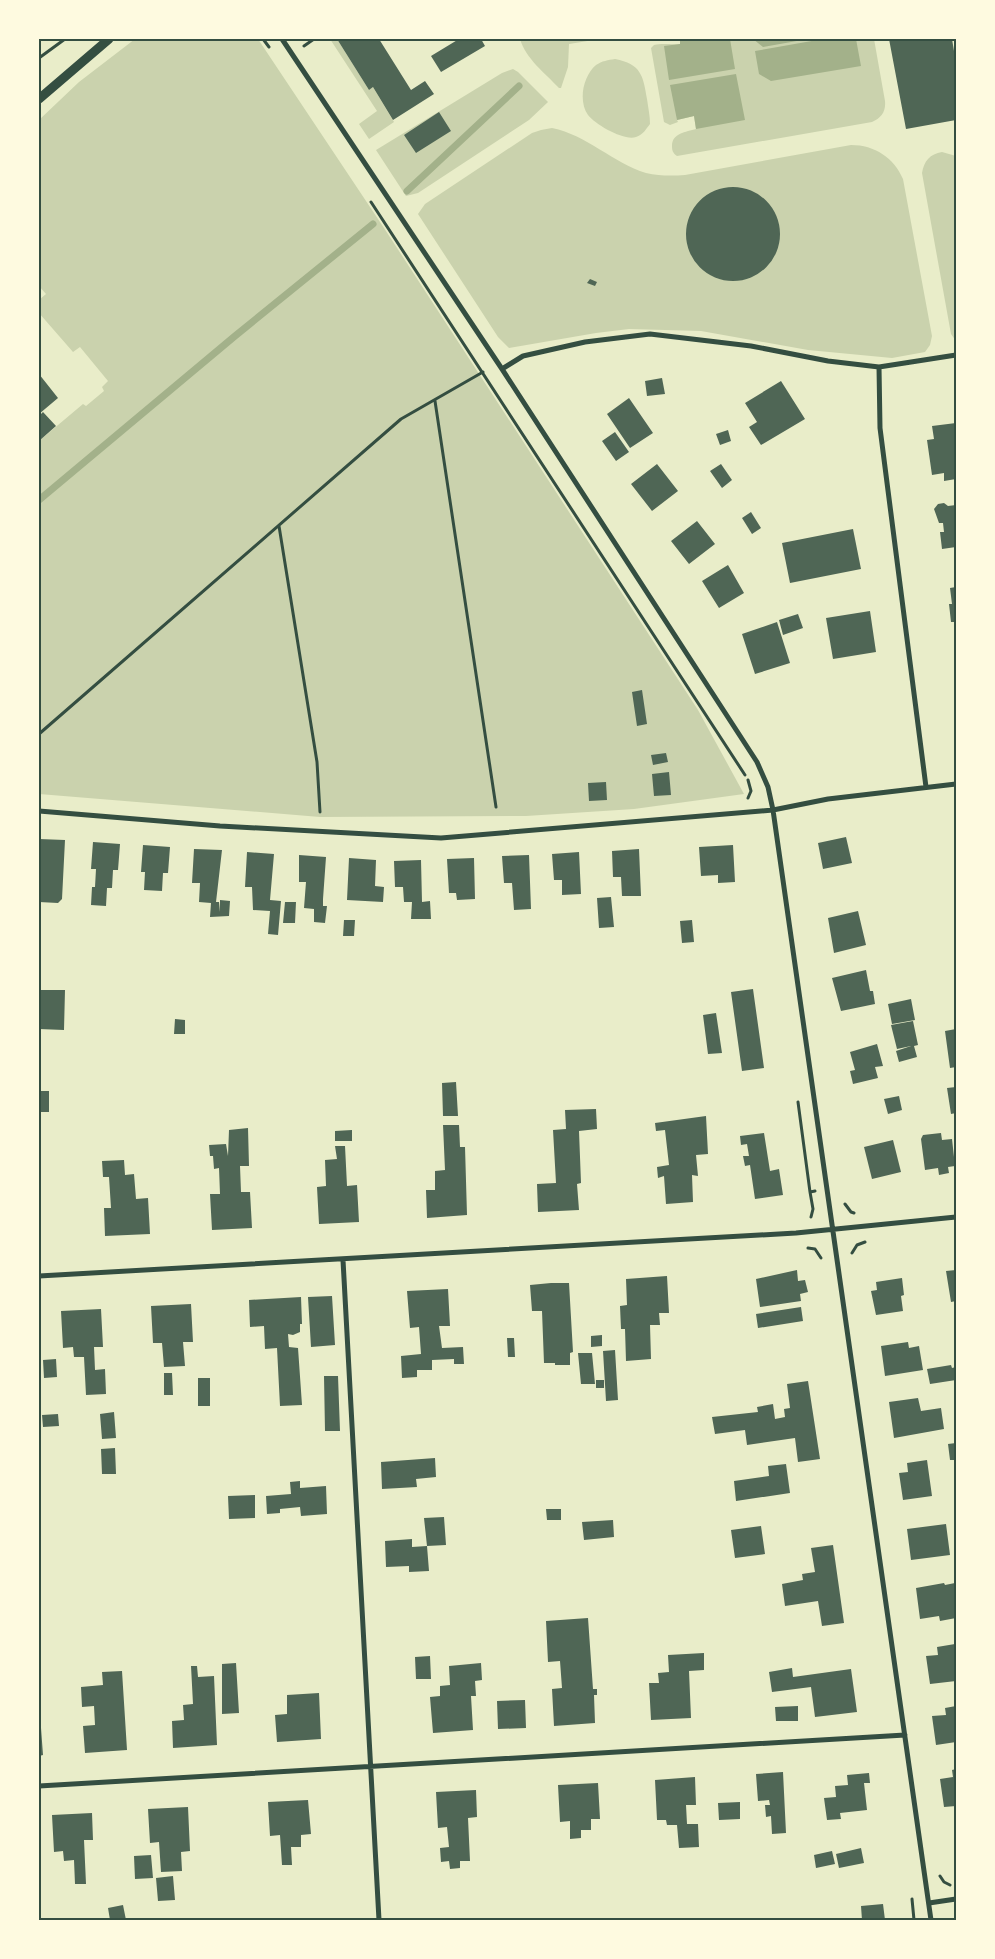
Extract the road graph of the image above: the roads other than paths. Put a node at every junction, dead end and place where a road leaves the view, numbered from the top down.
1 (109, 39) edge
2 (282, 39) edge
3 (39, 98) edge
4 (956, 355) edge
5 (879, 367) junction
6 (502, 369) junction
7 (956, 784) edge
8 (926, 787) junction
9 (773, 810) junction
10 (39, 811) edge
11 (956, 1217) edge
12 (834, 1229) junction
13 (343, 1260) junction
14 (39, 1276) edge
15 (905, 1735) junction
16 (370, 1766) junction
17 (39, 1786) edge
18 (956, 1900) edge
19 (929, 1904) junction
20 (379, 1920) edge
21 (931, 1920) edge

1 - 3 street
2 - 6 street
4 - 5 street
5 - 6 street
5 - 8 street
6 - 9 street
7 - 8 street
8 - 9 street
9 - 10 street
9 - 12 street
11 - 12 street
12 - 13 street
12 - 15 street
13 - 14 street
13 - 16 street
15 - 16 street
15 - 19 street
16 - 17 street
16 - 20 street
18 - 19 street
19 - 21 street

